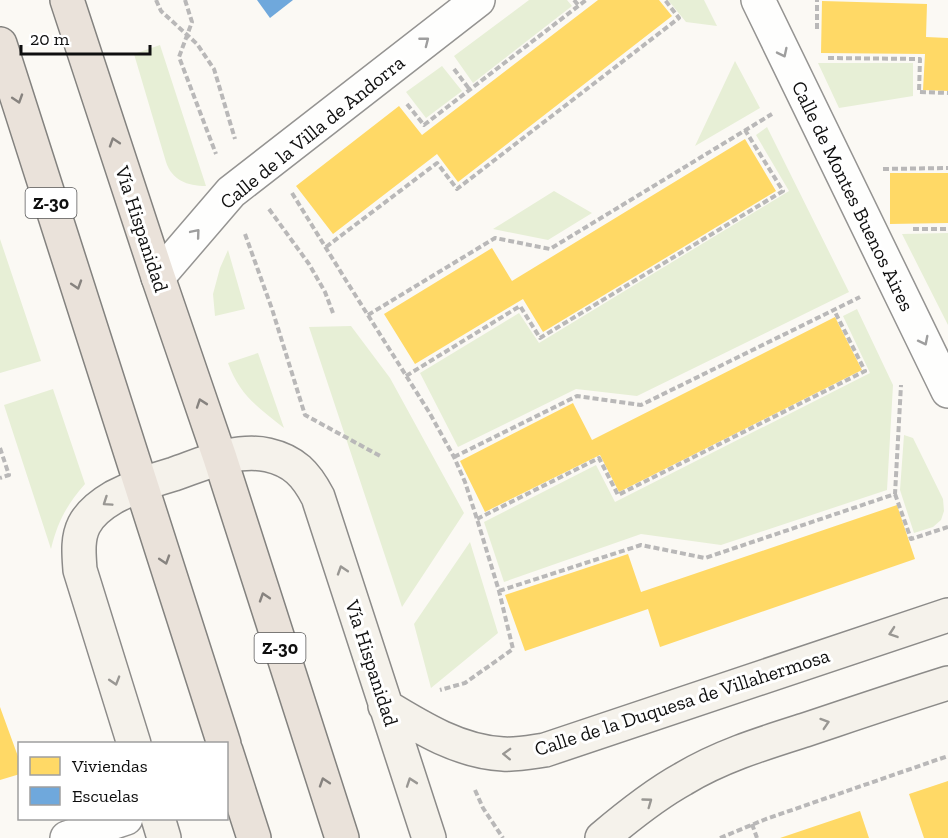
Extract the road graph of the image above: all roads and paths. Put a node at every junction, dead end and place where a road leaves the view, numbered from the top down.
1 (68, 0) edge
2 (184, 0) edge
3 (478, 0) edge
4 (574, 0) edge
5 (586, 0) edge
6 (664, 0) edge
7 (758, 0) edge
8 (817, 0) edge
9 (579, 6) junction
10 (817, 35) dead end
11 (0, 44) edge
12 (828, 58) dead end
13 (450, 65) dead end
14 (470, 90) junction
15 (948, 93) edge
16 (404, 100) dead end
17 (775, 112) dead end
18 (746, 130) junction
19 (948, 168) edge
20 (840, 169) junction
21 (289, 188) dead end
22 (231, 192) junction
23 (326, 247) junction
24 (158, 277) junction
25 (861, 297) dead end
26 (834, 310) junction
27 (368, 315) junction
28 (901, 375) dead end
29 (406, 376) junction
30 (948, 391) edge
31 (0, 448) edge
32 (454, 457) junction
33 (220, 458) junction
34 (382, 458) dead end
35 (0, 478) edge
36 (141, 484) junction
37 (895, 494) junction
38 (477, 519) junction
39 (948, 527) edge
40 (499, 591) junction
41 (948, 615) edge
42 (948, 682) edge
43 (440, 690) dead end
44 (385, 706) junction
45 (133, 742) edge
46 (223, 742) edge
47 (948, 756) edge
48 (228, 757) edge
49 (473, 783) dead end
50 (123, 820) edge
51 (158, 820) edge
52 (752, 824) junction
53 (67, 838) edge
54 (164, 838) edge
55 (254, 838) edge
56 (342, 838) edge
57 (429, 838) edge
58 (503, 838) edge
59 (602, 838) edge
60 (720, 838) edge
61 (757, 838) edge

24 -> 1 highway, Vía Hispanidad / Z-30
2 - 22 path
22 -> 3 street, Calle de la Villa de Andorra
4 - 9 path
5 - 9 path
6 - 23 path
7 -> 20 street, Calle de Montes Buenos Aires
8 - 10 path
9 - 14 path
11 -> 36 highway, Z-30
12 - 15 path
13 - 14 path
14 - 16 path
17 - 18 path
18 - 27 path
18 - 29 path
19 - 20 path
20 -> 30 street, Calle de Montes Buenos Aires
21 - 23 path
24 -> 22 street, Calle de la Villa de Andorra
22 - 34 path
23 - 27 path
33 -> 24 highway, Vía Hispanidad / Z-30
25 - 26 path
26 - 32 path
26 - 38 path
27 - 29 path
28 - 37 path
29 - 32 path
31 - 35 path
32 - 38 path
33 - 36 main road, Vía Hispanidad
44 -> 33 main road, Vía Hispanidad
56 -> 33 highway, Vía Hispanidad / Z-30
36 -> 45 main road, Vía Hispanidad
36 -> 46 highway, Z-30
37 - 39 path
37 - 40 path
38 - 40 path
40 - 43 path
41 -> 44 main road, Calle de la Duquesa de Villahermosa
59 -> 42 main road
57 -> 44 main road, Vía Hispanidad
47 - 52 path
48 - 55 highway
49 - 58 path
50 - 53 street
51 - 54 main road
52 - 60 path
52 - 61 path

